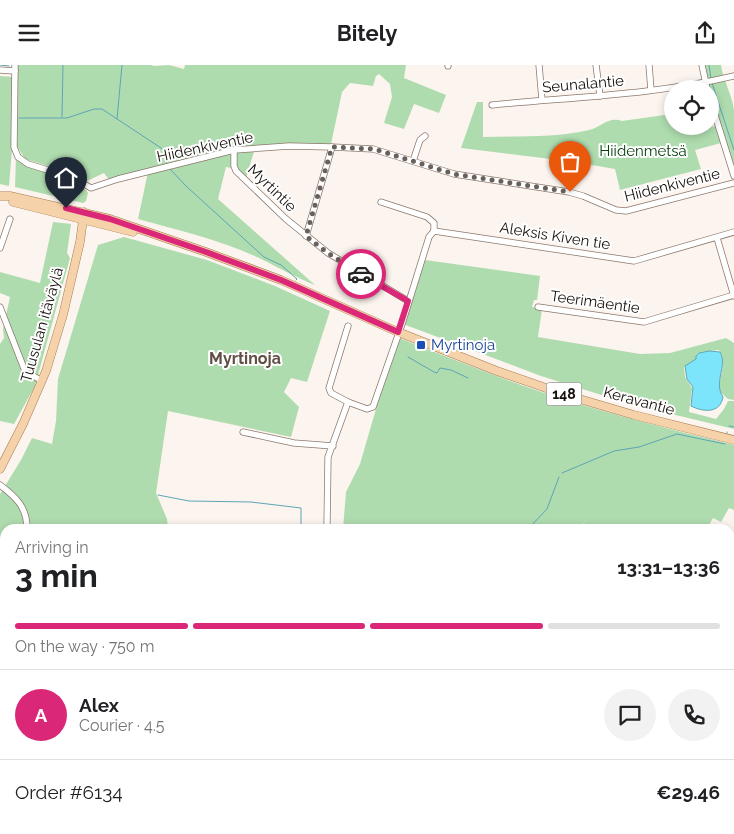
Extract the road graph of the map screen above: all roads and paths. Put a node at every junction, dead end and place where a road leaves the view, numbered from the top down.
1 (539, 65) edge
2 (596, 65) edge
3 (649, 65) edge
4 (702, 65) edge
5 (15, 68) edge
6 (0, 70) edge
7 (734, 76) edge
8 (708, 80) edge
9 (719, 81) edge
10 (664, 89) edge
11 (651, 90) junction
12 (600, 95) junction
13 (542, 100) junction
14 (492, 105) dead end
15 (719, 128) edge
16 (425, 136) dead end
17 (332, 147) junction
18 (234, 150) junction
19 (413, 161) junction
20 (734, 176) edge
21 (734, 183) edge
22 (0, 197) edge
23 (381, 202) dead end
24 (87, 216) junction
25 (10, 219) dead end
26 (434, 231) junction
27 (734, 232) edge
28 (306, 236) junction
29 (717, 237) junction
30 (0, 248) edge
31 (734, 295) edge
32 (408, 301) junction
33 (0, 307) edge
34 (538, 307) dead end
35 (348, 326) dead end
36 (398, 332) junction
37 (42, 381) junction
38 (348, 402) junction
39 (243, 432) dead end
40 (734, 440) edge
41 (333, 446) junction
42 (0, 469) edge
43 (0, 485) edge
44 (26, 524) edge
45 (327, 524) edge

1 - 13 street
2 - 12 street
3 - 11 street
4 - 8 street
5 - 6 street
5 - 18 street, Hiidenkiventie
7 - 9 street, Seunalantie
10 - 11 street, Seunalantie
11 - 12 street, Seunalantie
12 - 13 street, Seunalantie
13 - 14 street, Seunalantie
15 - 20 street
16 - 19 street
17 - 18 street, Hiidenkiventie
17 - 19 street, Hiidenkiventie
17 - 28 street
18 - 28 street, Myrtintie
19 - 21 street, Hiidenkiventie
22 - 24 main road, 148
23 - 26 street
24 - 36 main road, 148
24 - 37 main road, Tuusulan itäväylä
25 - 30 street
26 - 29 street, Aleksis Kiven tie
26 - 32 street
27 - 29 street, Aleksis Kiven tie
28 - 32 street, Myrtintie
29 - 31 street
31 - 34 street, Teerimäentie
32 - 36 street
33 - 37 street
35 - 38 street
36 - 38 street
36 - 40 main road, Keravantie / 148
37 - 42 main road, Tuusulan itäväylä
38 - 41 street
39 - 41 street
41 - 45 street
43 - 44 street

